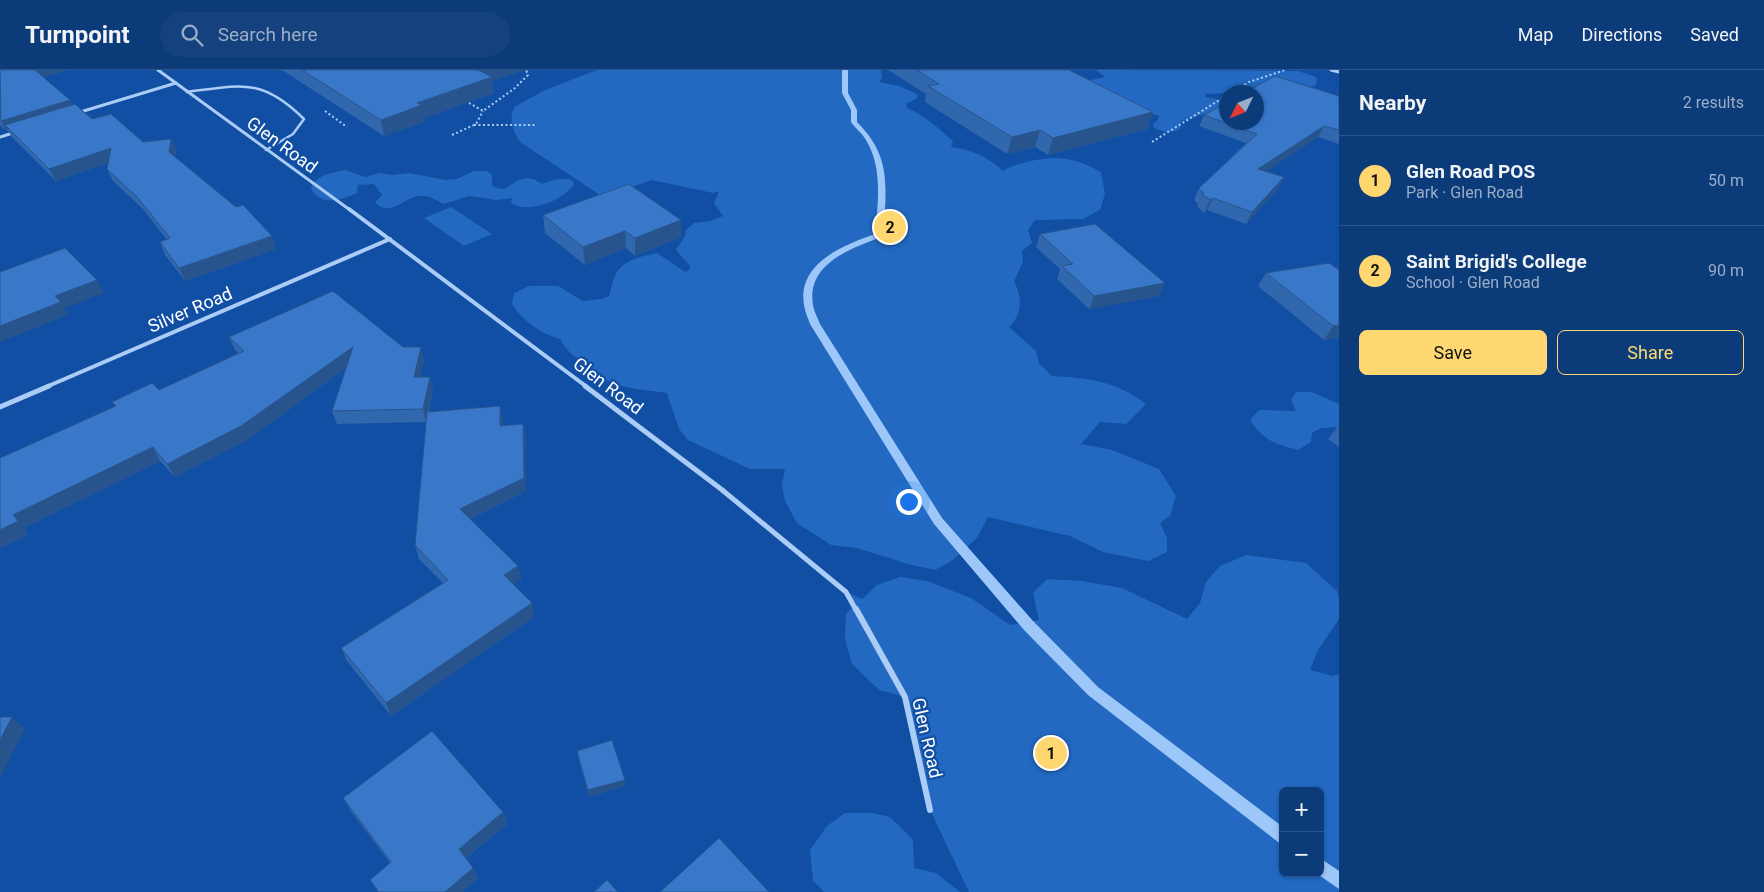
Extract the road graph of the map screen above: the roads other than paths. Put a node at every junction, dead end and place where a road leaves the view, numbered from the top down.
1 (158, 70) edge
2 (1331, 70) edge
3 (1339, 72) edge
4 (176, 83) junction
5 (187, 92) junction
6 (74, 114) edge
7 (18, 131) edge
8 (0, 137) edge
9 (266, 150) junction
10 (390, 239) junction
11 (0, 407) edge
12 (930, 810) dead end

1 - 4 street, Glen Road
2 - 3 street
4 - 5 street, Glen Road
4 - 6 street
5 - 9 street, Glen Road
5 - 9 lane
7 - 8 street
9 - 10 street, Glen Road
10 - 11 street, Silver Road
10 - 12 street, Glen Road

